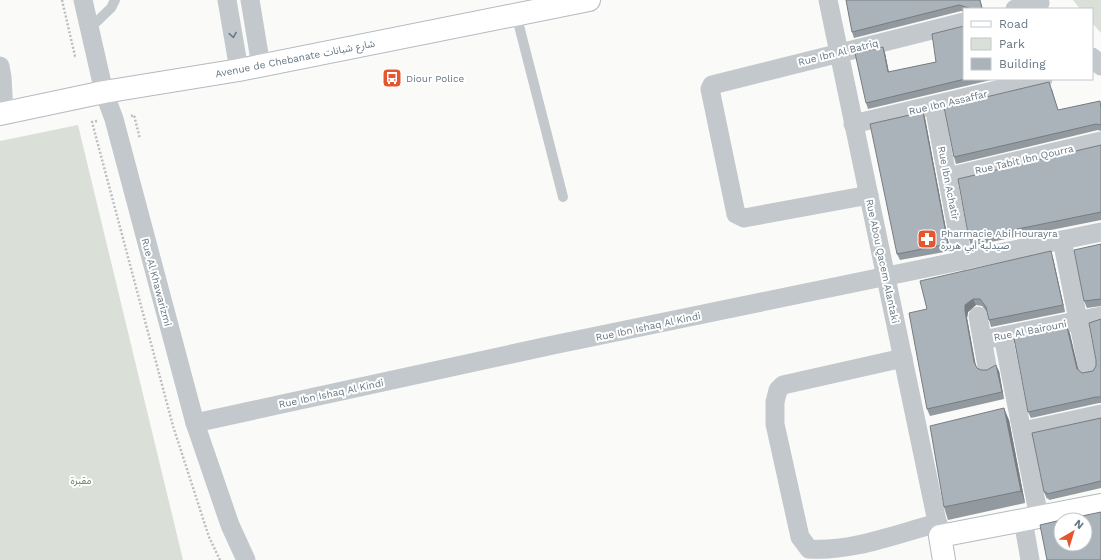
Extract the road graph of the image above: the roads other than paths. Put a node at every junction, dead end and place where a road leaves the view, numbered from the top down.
1 (83, 0) edge
2 (115, 0) edge
3 (227, 0) edge
4 (250, 0) edge
5 (589, 0) edge
6 (828, 0) edge
7 (1042, 4) edge
8 (1020, 8) edge
9 (516, 14) junction
10 (963, 22) edge
11 (89, 29) junction
12 (840, 52) junction
13 (0, 66) edge
14 (262, 66) junction
15 (238, 70) junction
16 (1039, 80) edge
17 (104, 92) junction
18 (934, 106) junction
19 (2, 114) edge
20 (854, 124) junction
21 (1101, 141) edge
22 (948, 177) junction
23 (868, 195) junction
24 (563, 197) dead end
25 (1101, 232) edge
26 (1062, 240) junction
27 (963, 261) junction
28 (886, 277) junction
29 (978, 316) dead end
30 (1101, 316) edge
31 (1078, 321) junction
32 (1003, 336) junction
33 (983, 340) junction
34 (903, 358) junction
35 (987, 366) dead end
36 (1088, 369) dead end
37 (1101, 414) edge
38 (195, 423) junction
39 (1023, 431) junction
40 (1101, 505) edge
41 (1031, 519) junction
42 (939, 529) junction
43 (246, 560) edge
44 (944, 560) edge
45 (1030, 560) edge

1 - 11 street, Rue Al Khawarizmi
2 - 11 lane
3 -> 15 street
4 - 14 street
5 - 9 street, Avenue de Chebanate شارع شبانات
6 - 12 street, Rue Abou Qacem Alantaki
7 - 8 street
9 - 14 street, Avenue de Chebanate شارع شبانات
9 - 24 lane
10 - 12 street, Rue Ibn Al Batriq
11 - 17 street, Rue Al Khawarizmi
12 - 20 street, Rue Abou Qacem Alantaki
12 - 23 street, Rue Ibn Al Batriq
13 - 19 street
14 - 15 street, Avenue de Chebanate شارع شبانات
15 - 17 street, Avenue de Chebanate شارع شبانات
16 - 18 street, Rue Ibn Assaffar
17 - 19 street, Avenue de Chebanate شارع شبانات
17 - 38 street, Rue Al Khawarizmi
18 - 20 street, Rue Ibn Assaffar
18 - 22 street, Rue Ibn Achatir
20 - 23 street, Rue Abou Qacem Alantaki
21 - 22 street, Rue Tabit Ibn Qourra
22 - 27 street, Rue Ibn Achatir
23 - 28 street, Rue Abou Qacem Alantaki
25 - 26 street, Rue Ibn Ishaq Al Kindi
26 - 27 street, Rue Ibn Ishaq Al Kindi
26 - 31 street, Rue Al Bairouni
27 - 28 street, Rue Ibn Ishaq Al Kindi
28 - 34 street, Rue Abou Qacem Alantaki
28 - 38 street, Rue Ibn Ishaq Al Kindi
29 - 33 street
30 - 31 street, Rue Al Bairouni
31 - 32 street, Rue Al Bairouni
31 - 36 street, Rue Al Bairouni
32 - 33 street, Rue Al Bairouni
32 - 39 street
33 - 35 street
34 - 42 street, Rue Abou Qacem Alantaki
34 - 42 street
37 - 39 street
38 - 43 street, Rue Al Khawarizmi
39 - 41 street
40 - 41 street
41 - 42 street
41 - 45 street
42 - 44 street, Rue Abou Qacem Alantaki

